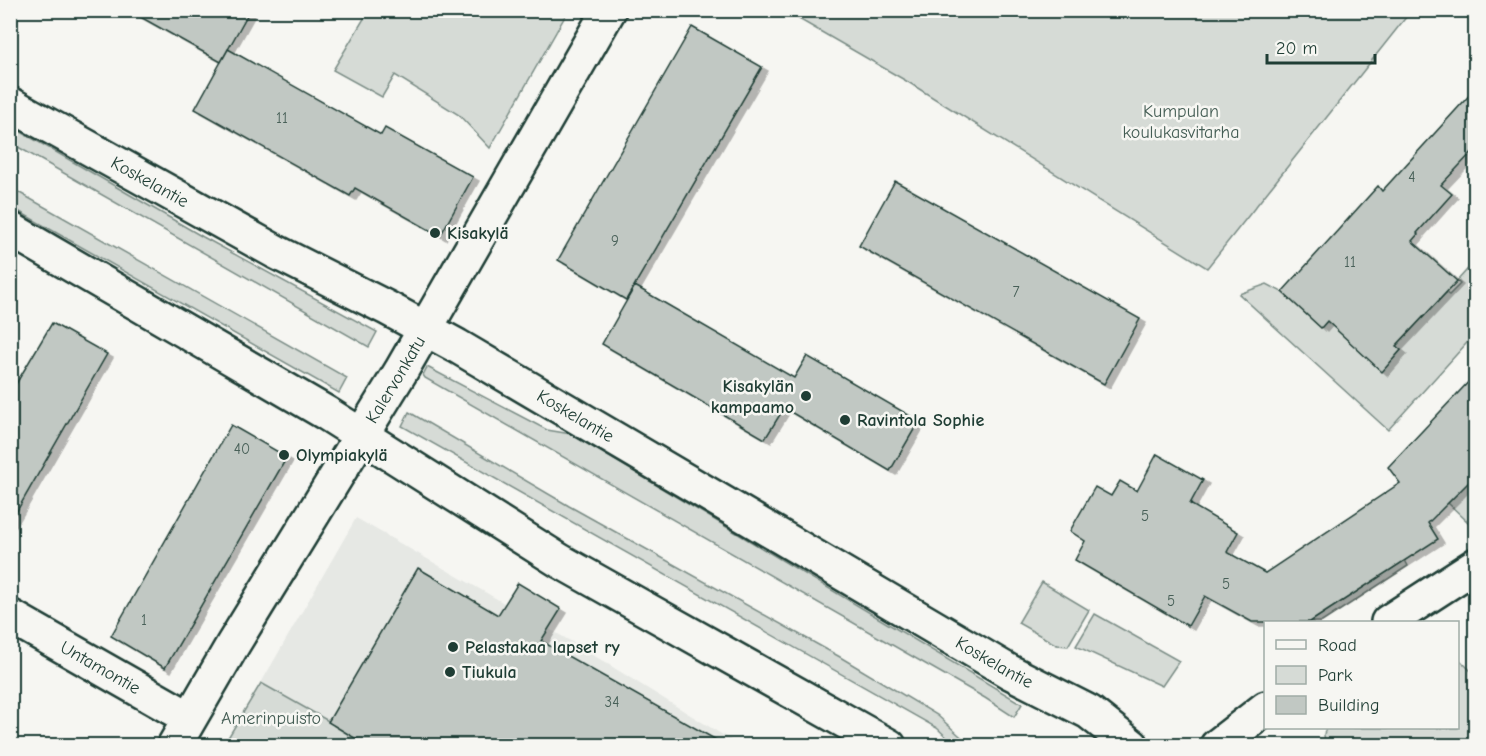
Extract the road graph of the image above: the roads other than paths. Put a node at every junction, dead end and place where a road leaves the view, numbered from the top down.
1 (609, 10) edge
2 (10, 104) edge
3 (10, 229) edge
4 (425, 329) junction
5 (362, 435) junction
6 (1476, 565) edge
7 (10, 616) edge
8 (1390, 621) edge
9 (1264, 710) edge
10 (181, 732) edge
11 (889, 746) edge
12 (1132, 746) edge
13 (1217, 746) edge

1 - 4 main road, Kalervonkatu
2 - 4 main road, Koskelantie
3 - 5 main road
4 - 5 main road, Kalervonkatu
4 - 12 main road, Koskelantie
5 - 10 main road, Kalervonkatu
5 - 11 main road
6 - 8 main road
7 - 10 main road, Untamontie
9 - 13 main road

